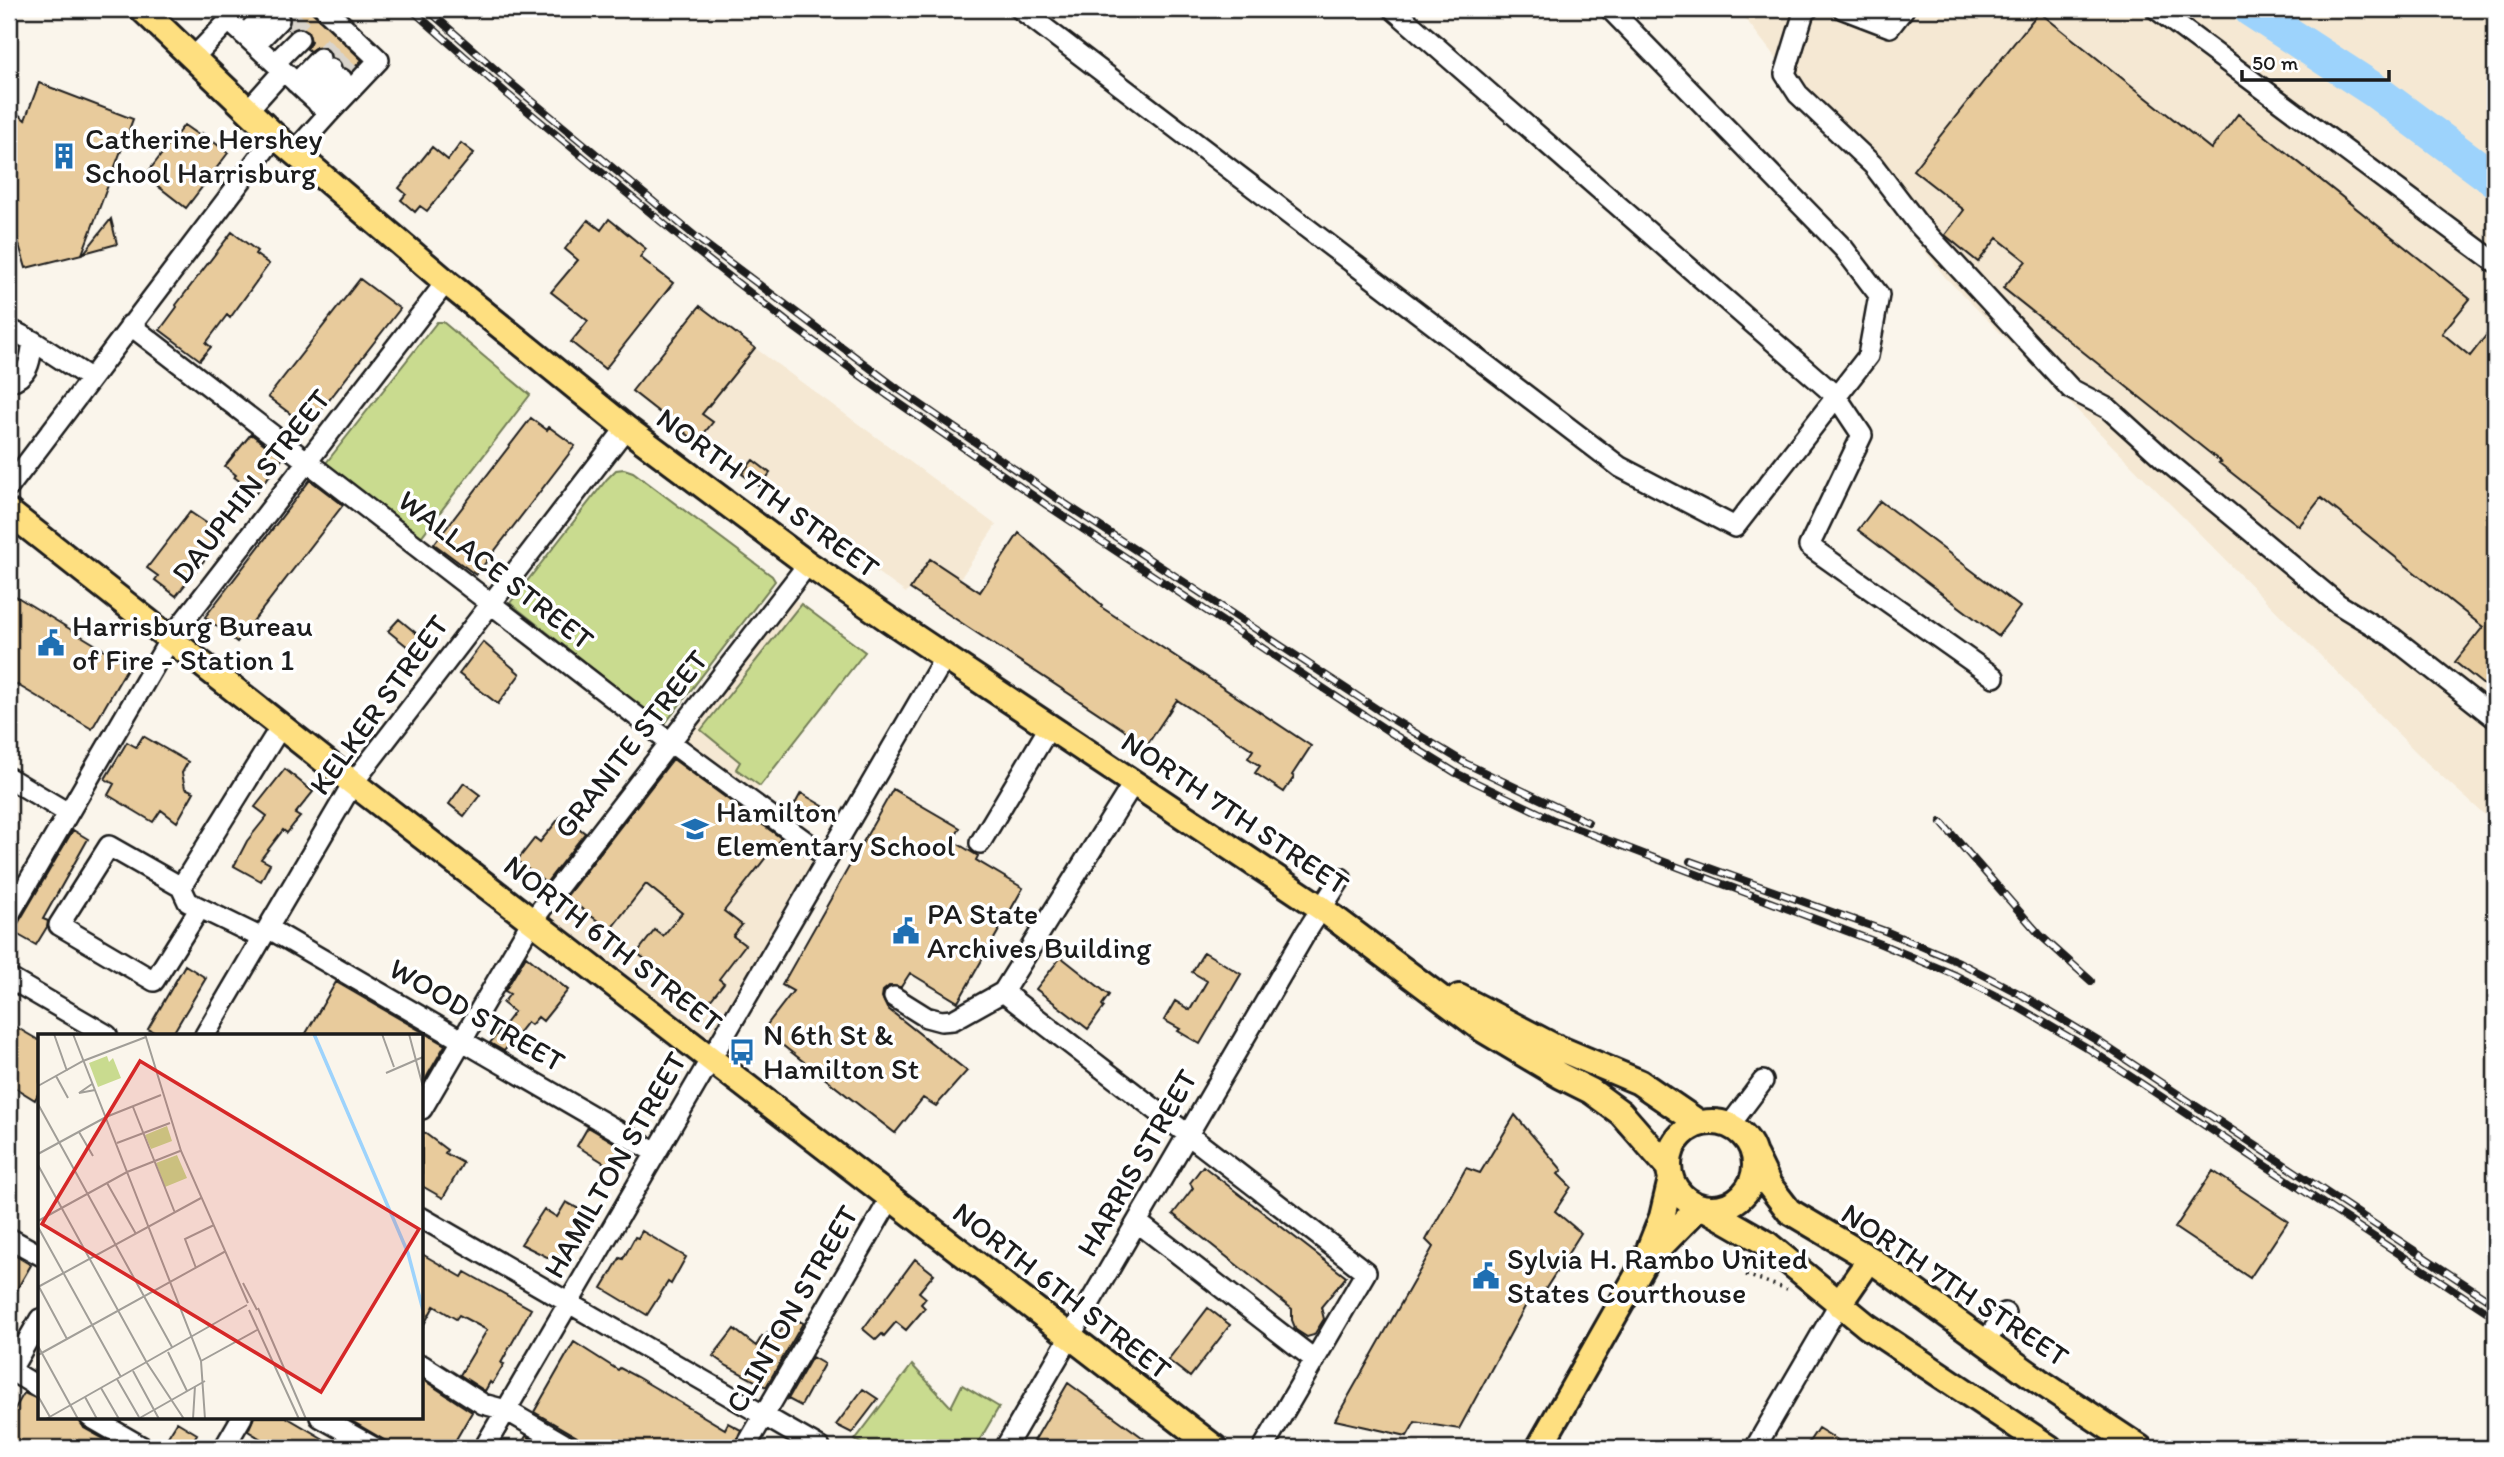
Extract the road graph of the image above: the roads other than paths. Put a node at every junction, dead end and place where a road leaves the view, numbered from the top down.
1 (142, 9) edge
2 (1020, 9) edge
3 (1393, 9) edge
4 (1610, 9) edge
5 (1808, 9) edge
6 (1843, 9) edge
7 (1904, 9) edge
8 (2156, 9) edge
9 (318, 11) edge
10 (234, 15) edge
11 (284, 24) edge
12 (193, 58) junction
13 (286, 74) junction
14 (248, 110) junction
15 (275, 136) junction
16 (294, 152) junction
17 (2495, 262) edge
18 (446, 282) junction
19 (130, 325) junction
20 (9, 329) edge
21 (33, 341) junction
22 (90, 378) junction
23 (9, 382) edge
24 (1836, 396) junction
25 (626, 428) junction
26 (308, 462) junction
27 (9, 487) edge
28 (9, 512) edge
29 (808, 564) junction
30 (491, 604) junction
31 (170, 639) junction
32 (945, 657) junction
33 (1994, 677) dead end
34 (2495, 718) edge
35 (281, 726) junction
36 (1049, 726) junction
37 (670, 742) junction
38 (9, 778) edge
39 (1134, 782) junction
40 (353, 783) junction
41 (68, 813) junction
42 (981, 843) dead end
43 (828, 858) junction
44 (1340, 878) dead end
45 (181, 887) junction
46 (200, 908) junction
47 (1321, 908) junction
48 (9, 915) edge
49 (532, 920) junction
50 (265, 933) junction
51 (1404, 968) junction
52 (9, 978) edge
53 (1003, 992) junction
54 (894, 998) dead end
55 (105, 1034) edge
56 (206, 1034) edge
57 (462, 1041) junction
58 (711, 1060) junction
59 (1763, 1081) dead end
60 (424, 1106) edge
61 (1699, 1123) junction
62 (1730, 1125) junction
63 (1189, 1134) junction
64 (656, 1153) junction
65 (1755, 1156) junction
66 (1670, 1173) junction
67 (890, 1199) junction
68 (1702, 1207) junction
69 (424, 1219) edge
70 (1137, 1222) junction
71 (9, 1238) edge
72 (38, 1254) edge
73 (1870, 1259) junction
74 (1643, 1265) junction
75 (569, 1303) junction
76 (1839, 1304) junction
77 (2005, 1313) dead end
78 (38, 1323) edge
79 (1070, 1338) junction
80 (1986, 1341) junction
81 (1315, 1360) junction
82 (424, 1366) edge
83 (10, 1372) edge
84 (38, 1387) edge
85 (506, 1410) junction
86 (764, 1416) junction
87 (92, 1418) edge
88 (241, 1418) edge
89 (322, 1418) edge
90 (144, 1448) edge
91 (224, 1448) edge
92 (374, 1448) edge
93 (484, 1448) edge
94 (571, 1448) edge
95 (745, 1448) edge
96 (820, 1448) edge
97 (1005, 1448) edge
98 (1215, 1448) edge
99 (1264, 1448) edge
100 (1539, 1448) edge
101 (1755, 1448) edge
102 (2050, 1448) edge
103 (2140, 1448) edge

1 - 12 main road, NORTH 7TH STREET
2 - 24 street
3 - 24 street
4 - 24 street
5 - 34 street
6 - 7 street
8 - 17 street
9 - 13 street
10 - 12 street
10 - 13 street
11 - 13 street
11 - 13 street
12 - 14 main road, NORTH 7TH STREET
13 - 13 street
13 - 14 street
13 - 16 street
14 - 15 main road, NORTH 7TH STREET
15 - 16 main road, NORTH 7TH STREET
15 - 19 street
16 - 18 main road, NORTH 7TH STREET
18 - 25 main road, NORTH 7TH STREET
18 - 26 street, DAUPHIN STREET
19 - 22 street
19 - 26 street, WALLACE STREET
20 - 21 street
21 - 22 street
21 - 23 street
22 - 27 street
24 - 33 street
25 - 29 main road, NORTH 7TH STREET
25 - 30 street, KELKER STREET
26 - 30 street, WALLACE STREET
26 - 31 street, DAUPHIN STREET
28 - 31 main road, NORTH 6TH STREET
29 - 32 main road, NORTH 7TH STREET
29 - 37 street, GRANITE STREET
30 - 37 street, WALLACE STREET
30 - 40 street, KELKER STREET
31 - 35 main road, NORTH 6TH STREET
31 - 41 street, DAUPHIN STREET
32 - 36 main road, NORTH 7TH STREET
32 - 43 street, HAMILTON STREET
35 - 40 main road, NORTH 6TH STREET
35 - 45 street
36 - 39 main road, NORTH 7TH STREET
36 - 42 street
37 - 43 street, WALLACE STREET
37 - 49 street, GRANITE STREET
38 - 41 street
39 - 47 main road, NORTH 7TH STREET
39 - 53 street
40 - 49 main road, NORTH 6TH STREET
40 - 50 street, KELKER STREET
41 - 48 street, DAUPHIN STREET
43 - 58 street, HAMILTON STREET
44 - 47 street, HARRIS STREET
45 - 46 street
45 - 46 street
46 - 50 street, WOOD STREET
47 - 51 main road, NORTH 7TH STREET
47 - 63 street, HARRIS STREET
49 - 57 street, GRANITE STREET
49 - 58 main road, NORTH 6TH STREET
50 - 56 street, KELKER STREET
50 - 57 street, WOOD STREET
51 - 61 main road, NORTH 7TH STREET
51 - 66 main road, NORTH 7TH STREET
52 - 55 street
53 - 54 street
53 - 63 street
57 - 60 street, GRANITE STREET
57 - 64 street, WOOD STREET
58 - 64 street, HAMILTON STREET
58 - 67 main road, NORTH 6TH STREET
59 - 62 street
61 - 62 main road
61 - 66 main road
62 - 65 main road, NORTH 7TH STREET
63 - 70 street, HARRIS STREET
63 - 81 street
64 - 75 street, HAMILTON STREET
65 - 68 main road
65 - 73 main road, NORTH 7TH STREET
66 - 68 main road, NORTH 7TH STREET
66 - 74 main road
67 - 79 main road, NORTH 6TH STREET
67 - 86 street, CLINTON STREET
68 - 74 main road
68 - 76 main road, NORTH 7TH STREET
69 - 75 street
70 - 79 street, HARRIS STREET
70 - 81 street
71 - 72 street
73 - 76 main road
73 - 80 main road, NORTH 7TH STREET
74 - 100 main road
75 - 85 street, HAMILTON STREET
75 - 86 street
76 - 101 street
76 - 102 main road, NORTH 7TH STREET
77 - 80 street
78 - 83 street
79 - 97 street, HARRIS STREET
79 - 98 main road, NORTH 6TH STREET
80 - 103 main road, NORTH 7TH STREET
81 - 99 street
82 - 85 street
83 - 84 street
85 - 93 street, HAMILTON STREET
85 - 94 street
86 - 95 street, CLINTON STREET
86 - 96 street
87 - 90 street
88 - 91 street
89 - 92 street

